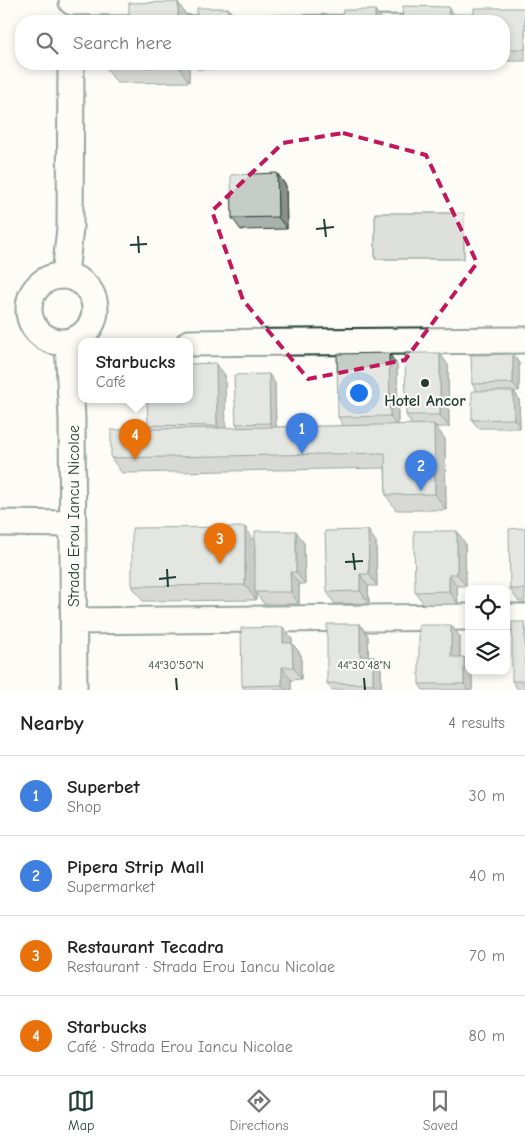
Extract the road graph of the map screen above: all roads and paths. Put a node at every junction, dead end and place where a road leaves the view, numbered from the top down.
1 (525, 1) edge
2 (72, 8) edge
3 (71, 70) edge
4 (65, 275) junction
5 (82, 338) edge
6 (78, 339) edge
7 (525, 340) edge
8 (193, 344) edge
9 (78, 363) edge
10 (0, 523) edge
11 (73, 524) junction
12 (465, 617) edge
13 (510, 617) edge
14 (525, 617) edge
15 (74, 621) junction
16 (74, 690) edge

1 - 2 street
3 - 4 street
4 - 5 street
4 - 6 street
7 - 8 street
9 - 11 street, Strada Erou Iancu Nicolae
10 - 11 street
11 - 15 street, Strada Erou Iancu Nicolae
12 - 15 street
13 - 14 street
15 - 16 street, Strada Erou Iancu Nicolae

